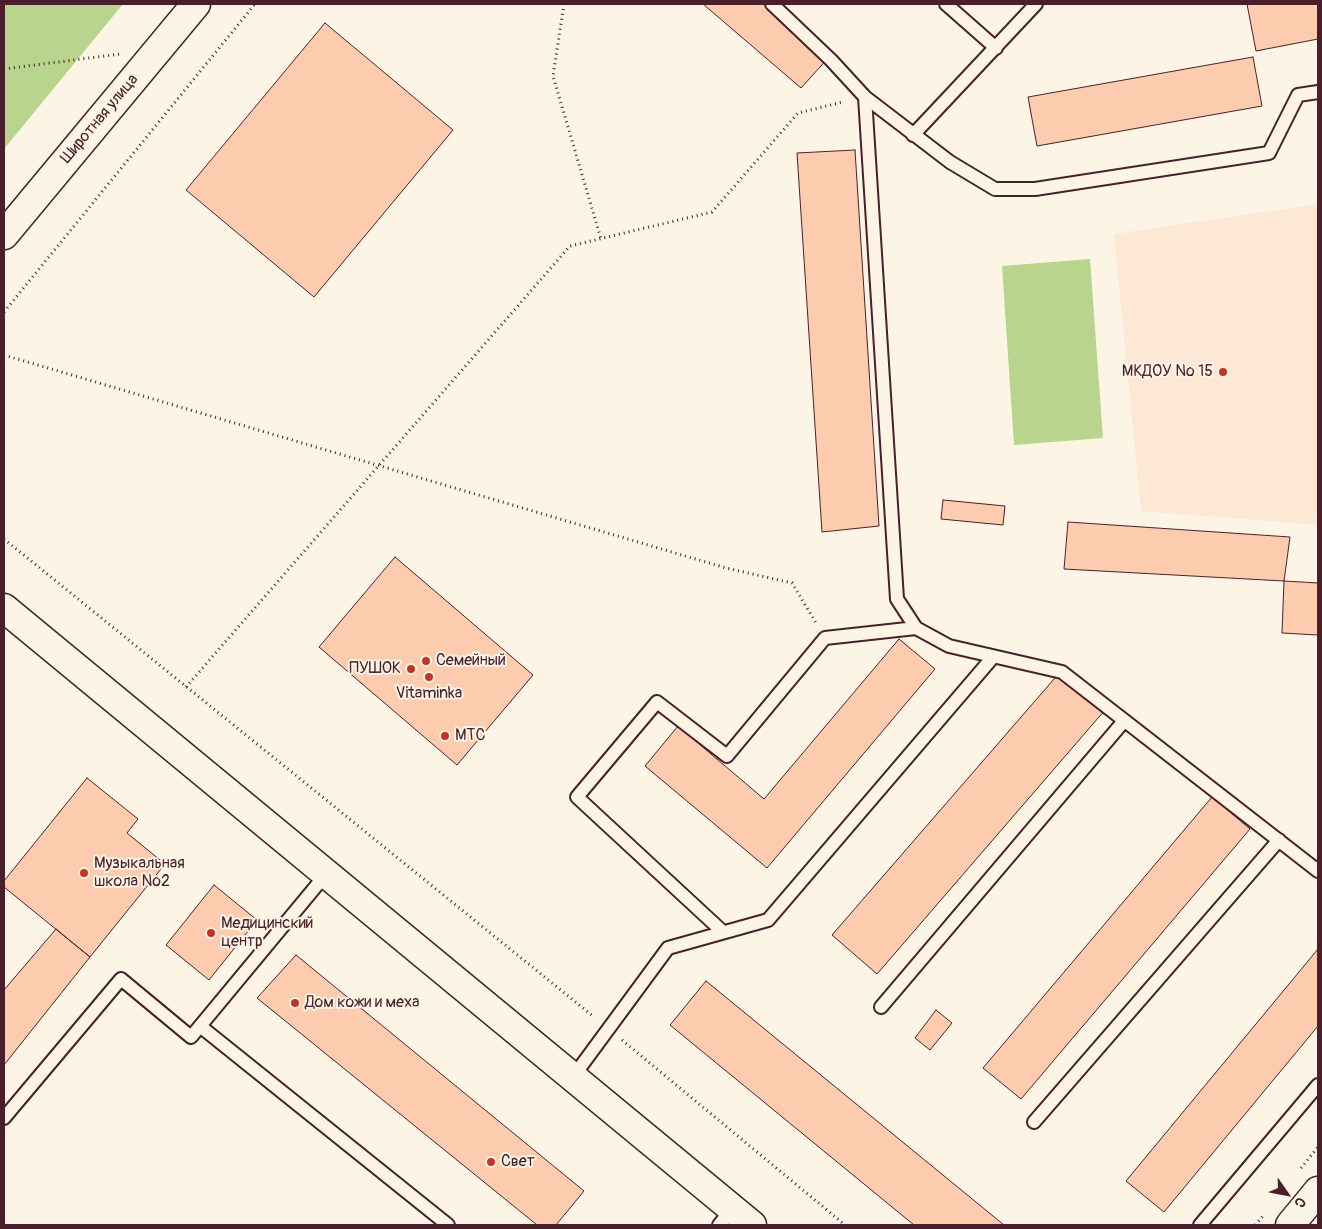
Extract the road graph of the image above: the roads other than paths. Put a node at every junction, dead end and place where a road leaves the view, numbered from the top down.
1 (196, 4) edge
2 (772, 4) edge
3 (946, 4) edge
4 (1036, 4) edge
5 (996, 48) junction
6 (1318, 92) edge
7 (865, 97) junction
8 (913, 135) junction
9 (4, 235) edge
10 (4, 608) edge
11 (916, 628) junction
12 (993, 657) junction
13 (1124, 721) junction
14 (1278, 840) junction
15 (1318, 871) edge
16 (327, 873) junction
17 (723, 932) junction
18 (881, 1007) dead end
19 (200, 1026) junction
20 (572, 1077) junction
21 (1318, 1086) edge
22 (4, 1118) edge
23 (1034, 1122) dead end
24 (1318, 1190) edge
25 (734, 1220) edge
26 (448, 1225) edge
27 (1200, 1225) edge
28 (1290, 1225) edge

1 - 9 street, Широтная улица
2 - 7 lane
3 - 5 lane
4 - 5 lane
5 - 8 lane
6 - 8 lane
7 - 8 lane
7 - 11 lane
10 - 16 street
11 - 12 lane
11 - 17 lane
12 - 13 lane
12 - 17 lane
13 - 14 lane
13 - 18 lane
14 - 15 lane
14 - 23 lane
16 - 19 lane
16 - 20 street
17 - 20 lane
19 - 22 lane
19 - 26 lane
20 - 25 street
21 - 27 lane
24 - 28 street

